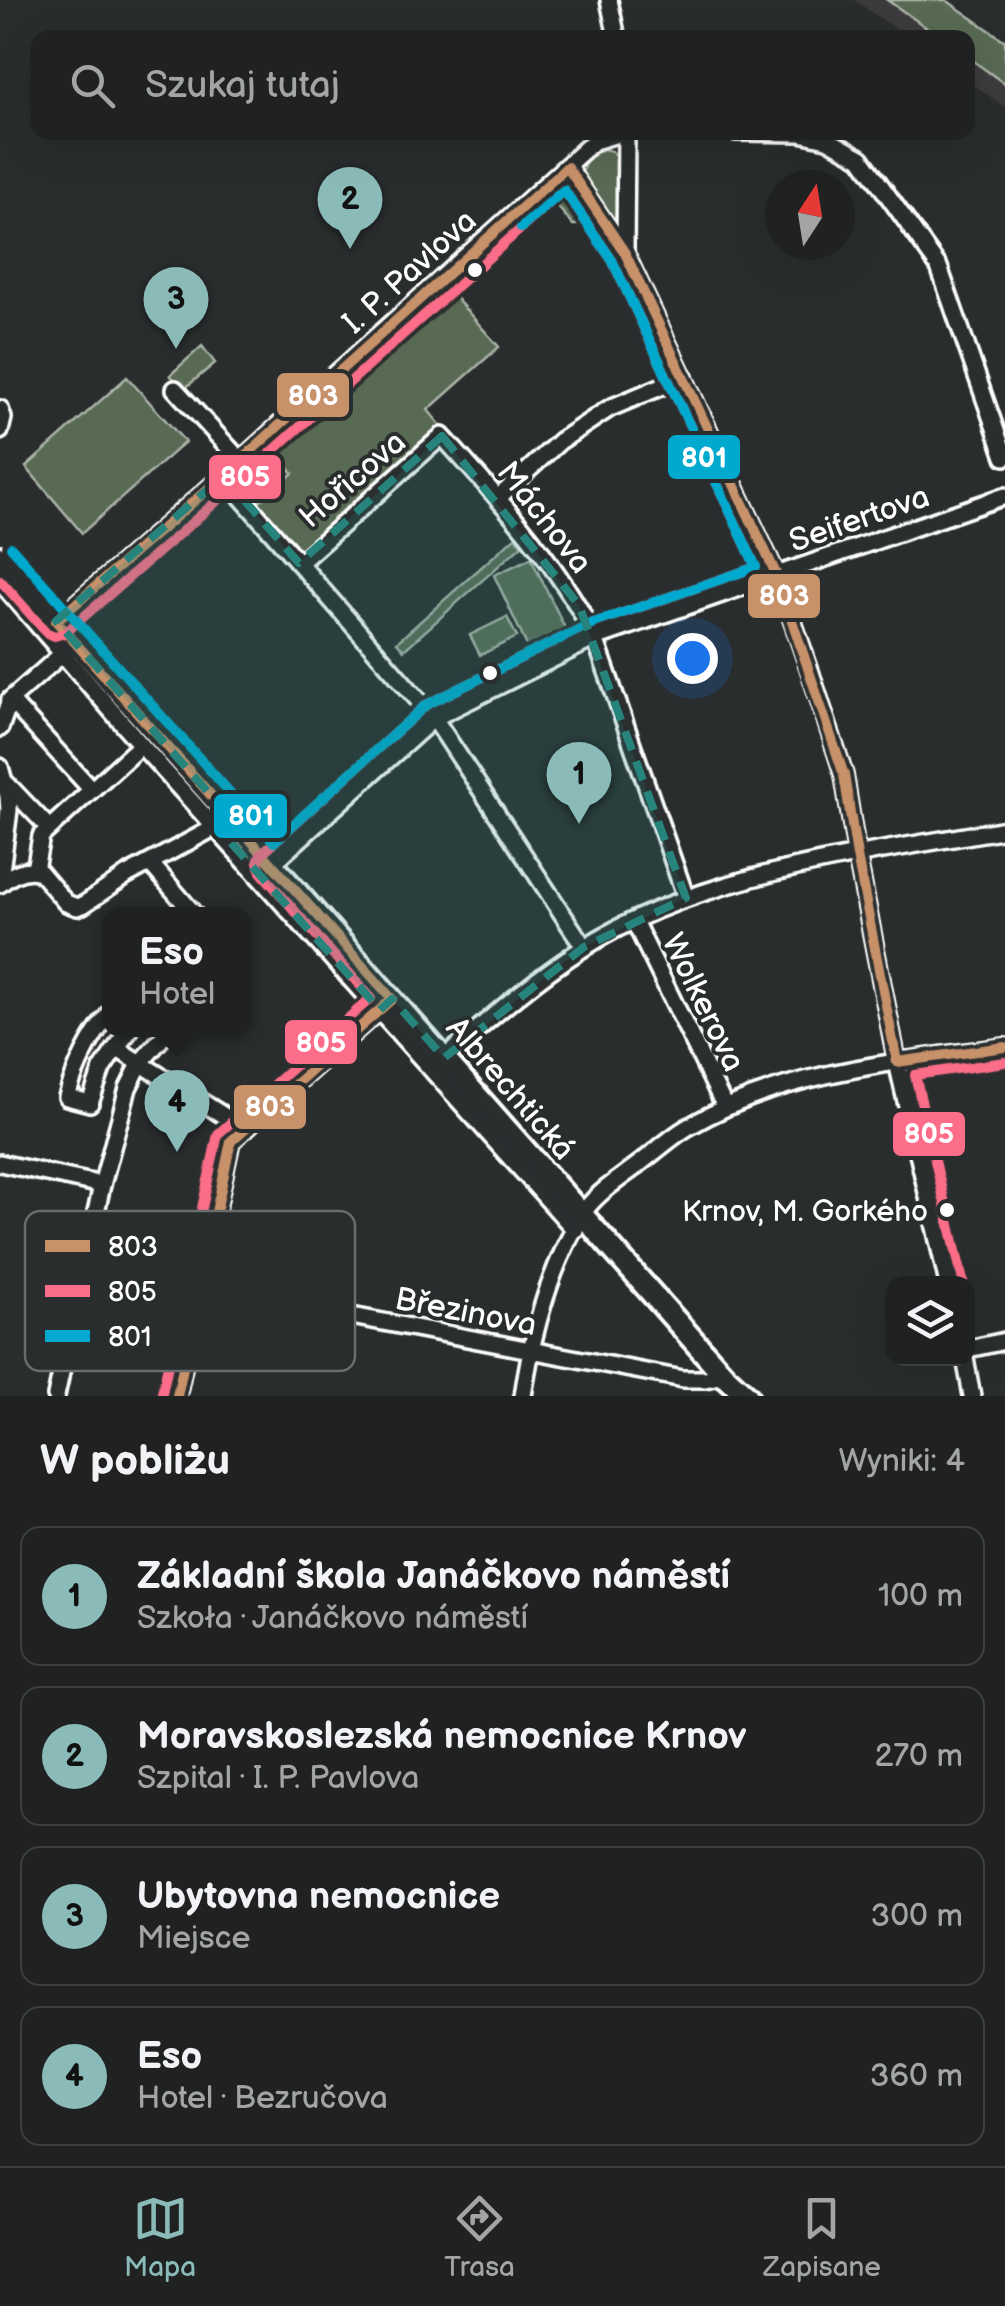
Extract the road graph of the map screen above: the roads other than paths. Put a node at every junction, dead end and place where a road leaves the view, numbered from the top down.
1 (610, 0) edge
2 (616, 30) edge
3 (597, 140) edge
4 (625, 140) edge
5 (826, 140) edge
6 (568, 167) junction
7 (625, 252) junction
8 (684, 376) junction
9 (175, 389) dead end
10 (0, 409) edge
11 (0, 431) edge
12 (442, 436) joint
13 (1005, 457) edge
14 (240, 460) junction
15 (223, 476) junction
16 (1005, 496) edge
17 (498, 498) junction
18 (0, 557) edge
19 (298, 563) junction
20 (777, 576) junction
21 (0, 582) edge
22 (56, 621) junction
23 (595, 638) junction
24 (69, 648) junction
25 (10, 700) junction
26 (434, 718) junction
27 (0, 728) edge
28 (141, 744) junction
29 (2, 774) edge
30 (91, 789) junction
31 (223, 822) junction
32 (49, 828) junction
33 (1005, 829) edge
34 (857, 856) junction
35 (273, 863) junction
36 (151, 864) junction
37 (35, 870) junction
38 (0, 882) edge
39 (686, 898) junction
40 (188, 907) edge
41 (634, 921) junction
42 (584, 947) junction
43 (386, 1004) junction
44 (102, 1022) edge
45 (125, 1037) edge
46 (163, 1037) edge
47 (1005, 1046) edge
48 (116, 1048) junction
49 (141, 1062) junction
50 (898, 1062) junction
51 (438, 1063) junction
52 (725, 1108) junction
53 (245, 1129) junction
54 (0, 1163) edge
55 (102, 1185) junction
56 (96, 1211) edge
57 (216, 1211) edge
58 (578, 1222) junction
59 (946, 1276) edge
60 (355, 1317) edge
61 (1005, 1341) edge
62 (975, 1347) edge
63 (530, 1351) junction
64 (966, 1366) edge
65 (61, 1371) edge
66 (181, 1371) edge
67 (724, 1374) junction
68 (743, 1395) edge
69 (56, 1396) edge
70 (176, 1396) edge
71 (524, 1396) edge
72 (972, 1396) edge

1 - 2 street
3 - 6 street, I. P. Pavlova
4 - 7 street
5 - 13 street
6 - 7 street
6 - 14 street, I. P. Pavlova
7 - 8 street
8 - 17 street
8 - 20 street
9 - 14 street
10 - 11 street
12 - 17 street, Máchova
12 - 19 street, Hořicova
14 - 15 street, I. P. Pavlova
15 - 19 street
15 - 22 street, I. P. Pavlova
16 - 20 street, Seifertova
17 - 23 street, Máchova
18 - 22 main road, Albrechtická
19 - 26 street
20 - 23 street, Seifertova
20 - 34 street
21 - 24 street, Albrechtická
22 - 24 main road, Albrechtická
23 - 26 street, Seifertova
23 - 39 street, Máchova
24 - 25 street
24 - 28 street, Albrechtická
24 - 31 main road, Albrechtická
25 - 27 street
25 - 30 street
26 - 35 street, Seifertova
26 - 42 street
28 - 30 street
28 - 31 street, Albrechtická
29 - 32 street
29 - 38 street
30 - 32 street
31 - 35 main road, Albrechtická
31 - 36 street
31 - 43 street, Albrechtická
32 - 37 street
33 - 34 street
34 - 39 street
34 - 50 street
35 - 43 main road, Albrechtická
36 - 37 street
36 - 40 street
37 - 38 street
39 - 41 street
41 - 42 street
41 - 52 street, Wolkerova
42 - 51 street
43 - 51 main road, Albrechtická
43 - 53 street
44 - 48 street
45 - 48 street
46 - 49 street
47 - 50 street
48 - 49 street
49 - 53 street
49 - 55 street
50 - 52 street
50 - 59 street
51 - 58 main road, Albrechtická
52 - 58 street
53 - 57 street
54 - 55 street
55 - 56 street
58 - 63 street
58 - 67 main road, Albrechtická
60 - 63 street, Březinova
61 - 62 street
63 - 67 street, Březinova
63 - 71 street
64 - 72 street
65 - 69 street
66 - 70 street
67 - 68 main road, Albrechtická

